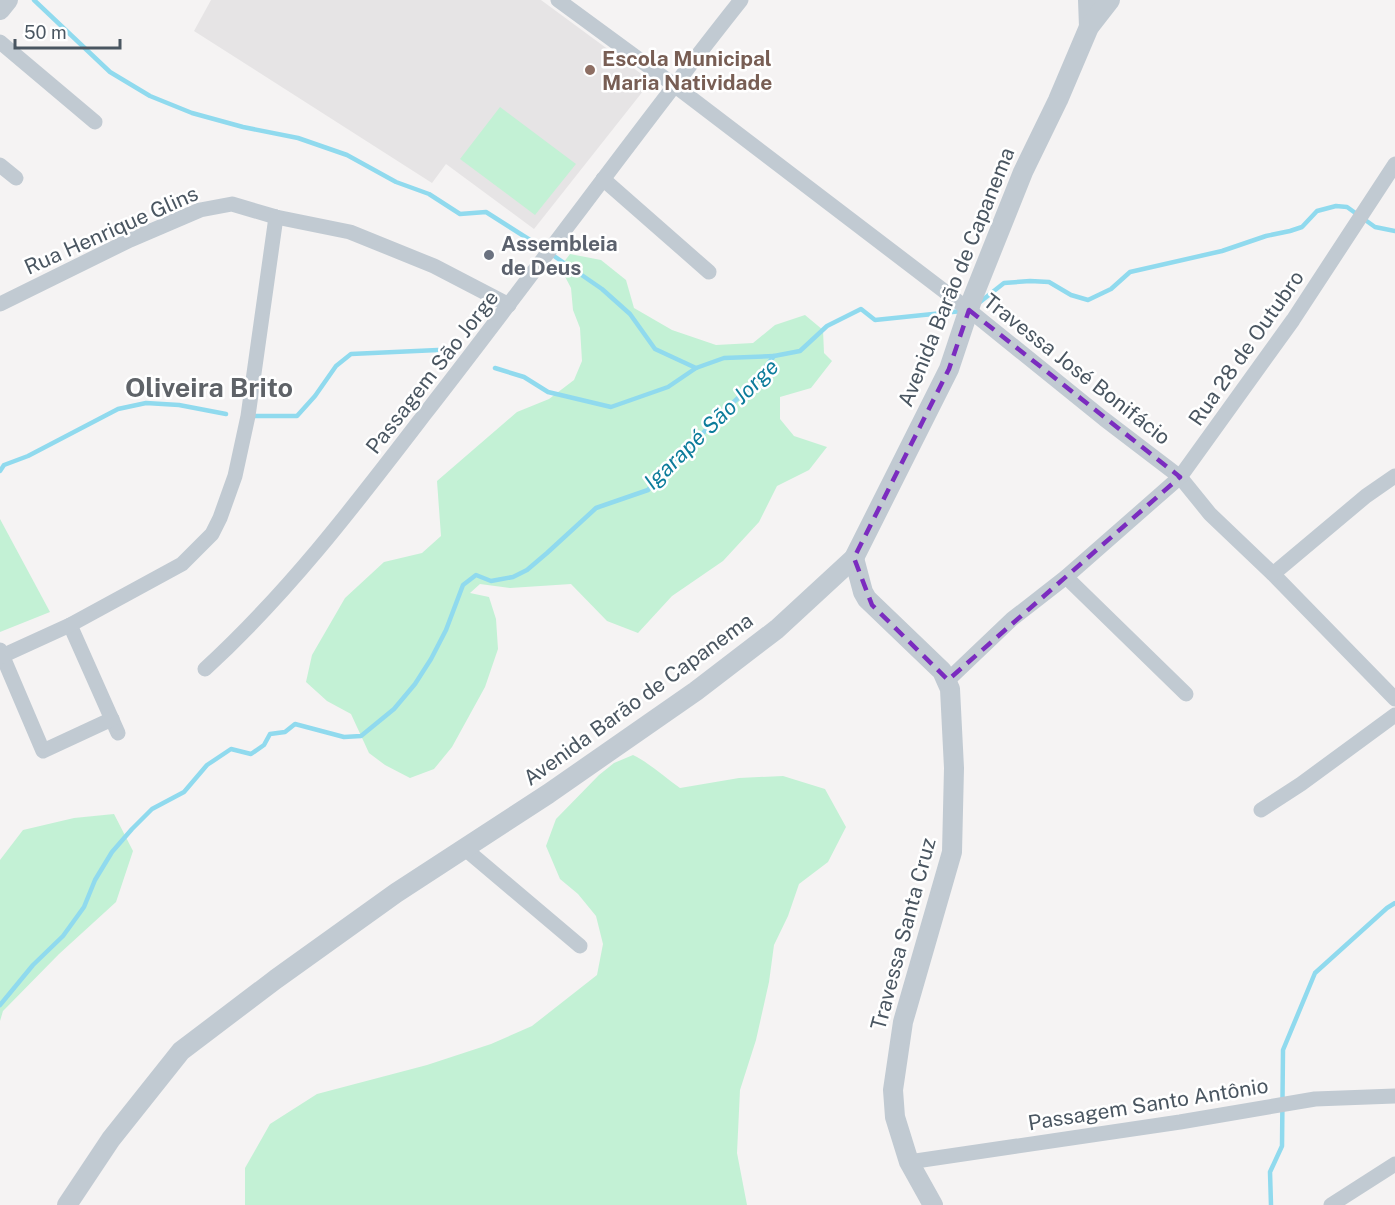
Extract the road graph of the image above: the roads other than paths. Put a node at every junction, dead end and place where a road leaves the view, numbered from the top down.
1 (8, 0) edge
2 (558, 0) edge
3 (741, 0) edge
4 (1088, 0) edge
5 (1110, 0) edge
6 (0, 10) edge
7 (1089, 27) junction
8 (0, 42) edge
9 (674, 85) junction
10 (95, 122) dead end
11 (1395, 164) edge
12 (0, 165) edge
13 (16, 178) dead end
14 (603, 179) junction
15 (276, 217) junction
16 (709, 272) dead end
17 (0, 304) edge
18 (509, 305) junction
19 (969, 310) junction
20 (1395, 476) edge
21 (1180, 477) junction
22 (854, 558) junction
23 (1273, 574) junction
24 (1066, 577) junction
25 (70, 625) junction
26 (1, 654) edge
27 (205, 669) dead end
28 (948, 680) junction
29 (1186, 694) dead end
30 (1395, 699) edge
31 (1395, 715) edge
32 (1261, 810) dead end
33 (464, 848) junction
34 (580, 946) dead end
35 (1395, 1096) edge
36 (909, 1162) junction
37 (1395, 1164) edge
38 (67, 1205) edge
39 (933, 1205) edge
40 (1331, 1205) edge

1 - 6 street
2 - 9 street, Travessa José Bonifácio
3 - 9 street, Passagem São Jorge
4 - 7 street, Avenida Barão de Capanema
5 - 7 street, Avenida Barão de Capanema
7 - 19 street, Avenida Barão de Capanema
8 - 10 street
9 - 14 street, Passagem São Jorge
9 - 19 street, Travessa José Bonifácio
11 - 21 street, Rua 28 de Outubro
12 - 13 street
14 - 16 street
14 - 18 street, Passagem São Jorge
15 - 17 street, Rua Henrique Glins
15 - 18 street, Rua Henrique Glins
15 - 25 street
18 - 27 street, Passagem São Jorge
19 - 21 street, Travessa José Bonifácio
19 - 22 street, Avenida Barão de Capanema
20 - 23 street
21 - 23 street, Travessa José Bonifácio
21 - 24 street, Rua 28 de Outubro
22 - 28 street
22 - 33 street, Avenida Barão de Capanema
23 - 30 street, Travessa José Bonifácio
24 - 28 street, Rua 28 de Outubro
24 - 29 street
25 - 26 street
25 - 26 street
28 - 36 street, Travessa Santa Cruz
31 - 32 street
33 - 34 street
33 - 38 street, Avenida Barão de Capanema
35 - 36 street, Passagem Santo Antônio
36 - 39 street, Travessa Santa Cruz
37 - 40 street

